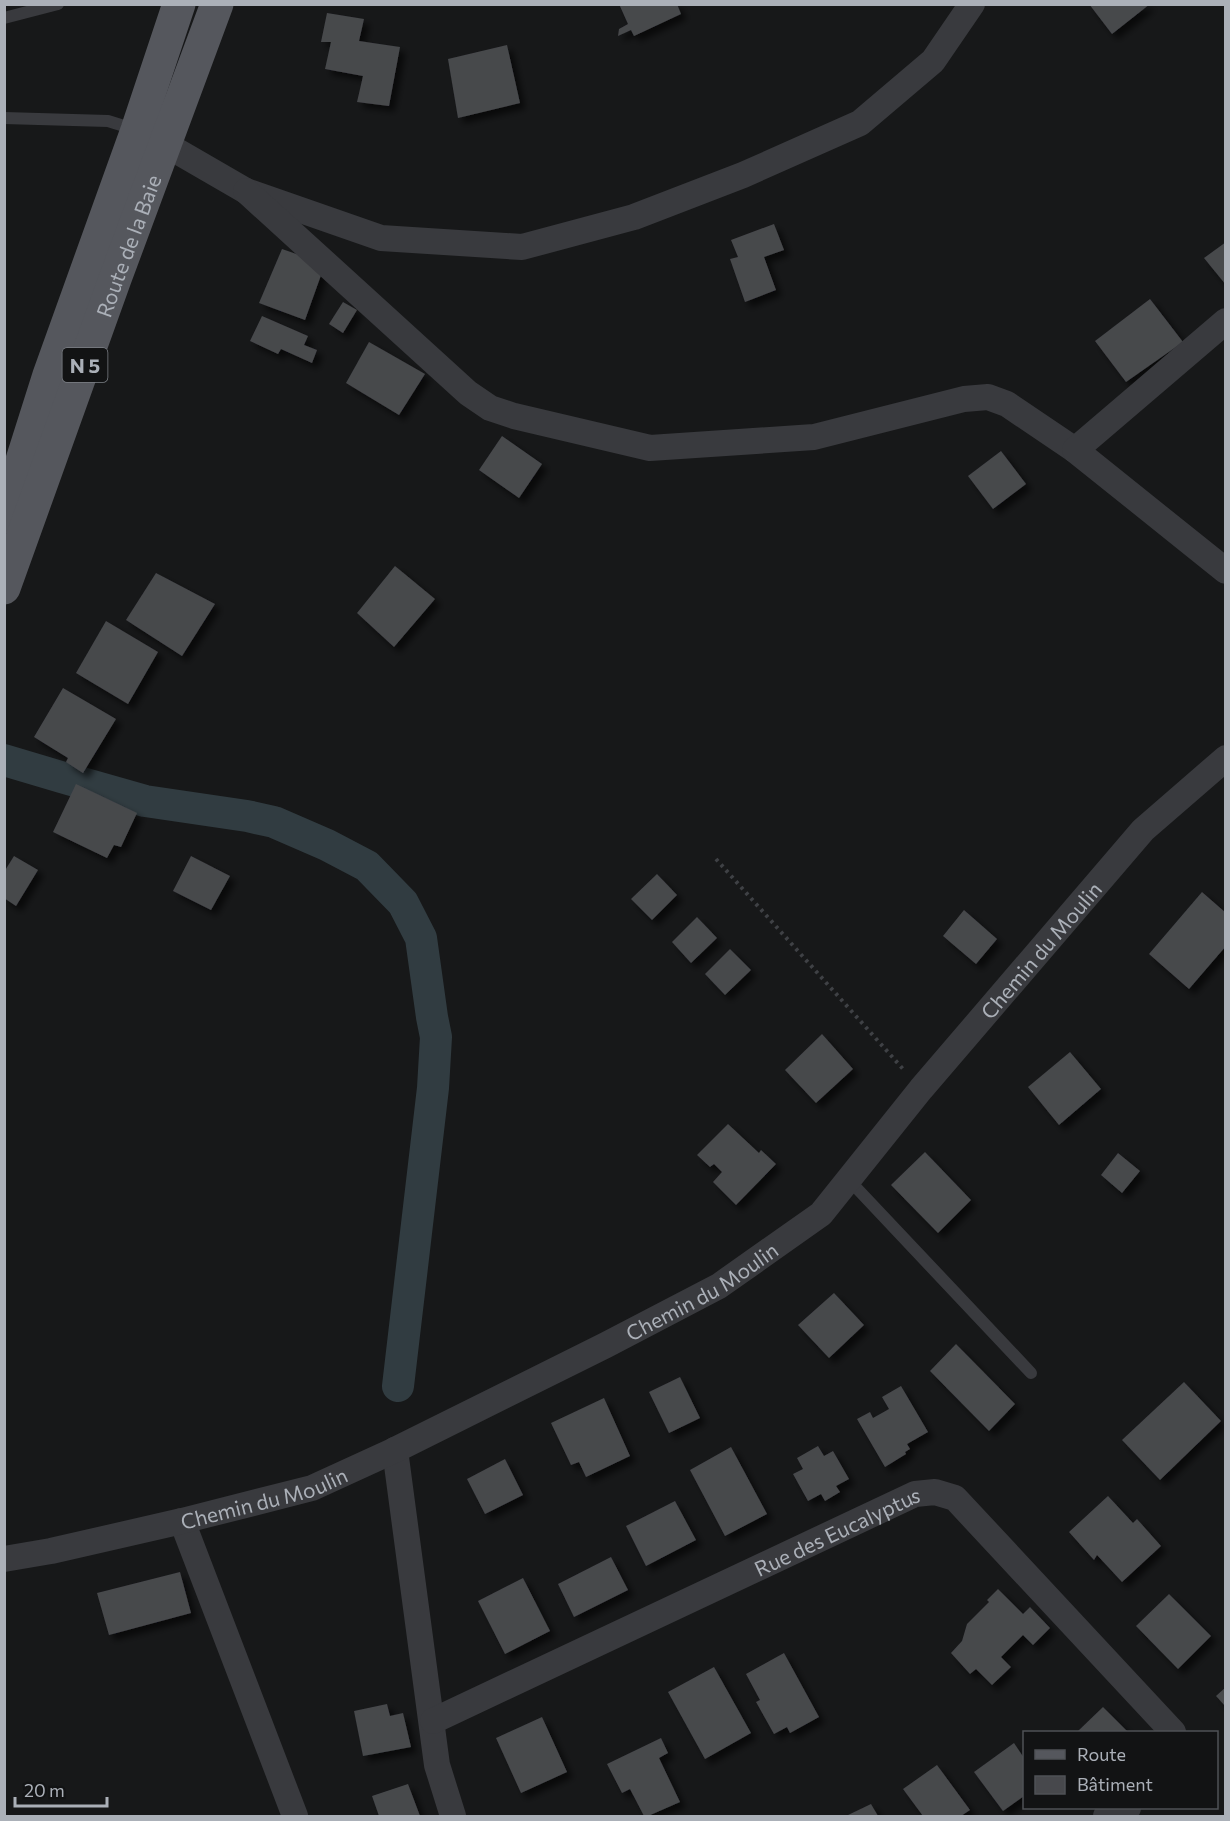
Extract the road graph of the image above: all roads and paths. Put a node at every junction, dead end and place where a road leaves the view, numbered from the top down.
1 (58, 4) edge
2 (217, 4) edge
3 (972, 4) edge
4 (177, 10) edge
5 (4, 18) edge
6 (4, 118) edge
7 (151, 136) junction
8 (246, 191) junction
9 (1226, 321) edge
10 (1075, 450) junction
11 (4, 517) edge
12 (1226, 571) edge
13 (4, 588) edge
14 (1226, 758) edge
15 (716, 859) dead end
16 (921, 1089) junction
17 (849, 1180) junction
18 (1031, 1373) dead end
19 (395, 1450) junction
20 (182, 1521) junction
21 (4, 1559) edge
22 (433, 1721) junction
23 (1172, 1731) edge
24 (1125, 1809) edge
25 (295, 1816) edge
26 (453, 1816) edge
27 (1106, 1816) edge

1 - 5 lane
2 - 7 main road, Route de la Baie / N 5
3 - 8 street
4 - 7 main road
6 - 7 lane
7 - 8 street
7 - 11 main road, Route de la Baie / N 5
7 - 13 main road, Route de la Baie / N 5
8 - 10 street
9 - 10 street
10 - 12 street
14 - 16 street, Chemin du Moulin
15 - 16 path
16 - 17 street, Chemin du Moulin
17 - 18 lane
17 - 19 street, Chemin du Moulin
19 - 20 street, Chemin du Moulin
19 - 22 street
20 - 21 street, Chemin du Moulin
20 - 25 street
22 - 23 street, Rue des Eucalyptus
22 - 26 street
24 - 27 street

